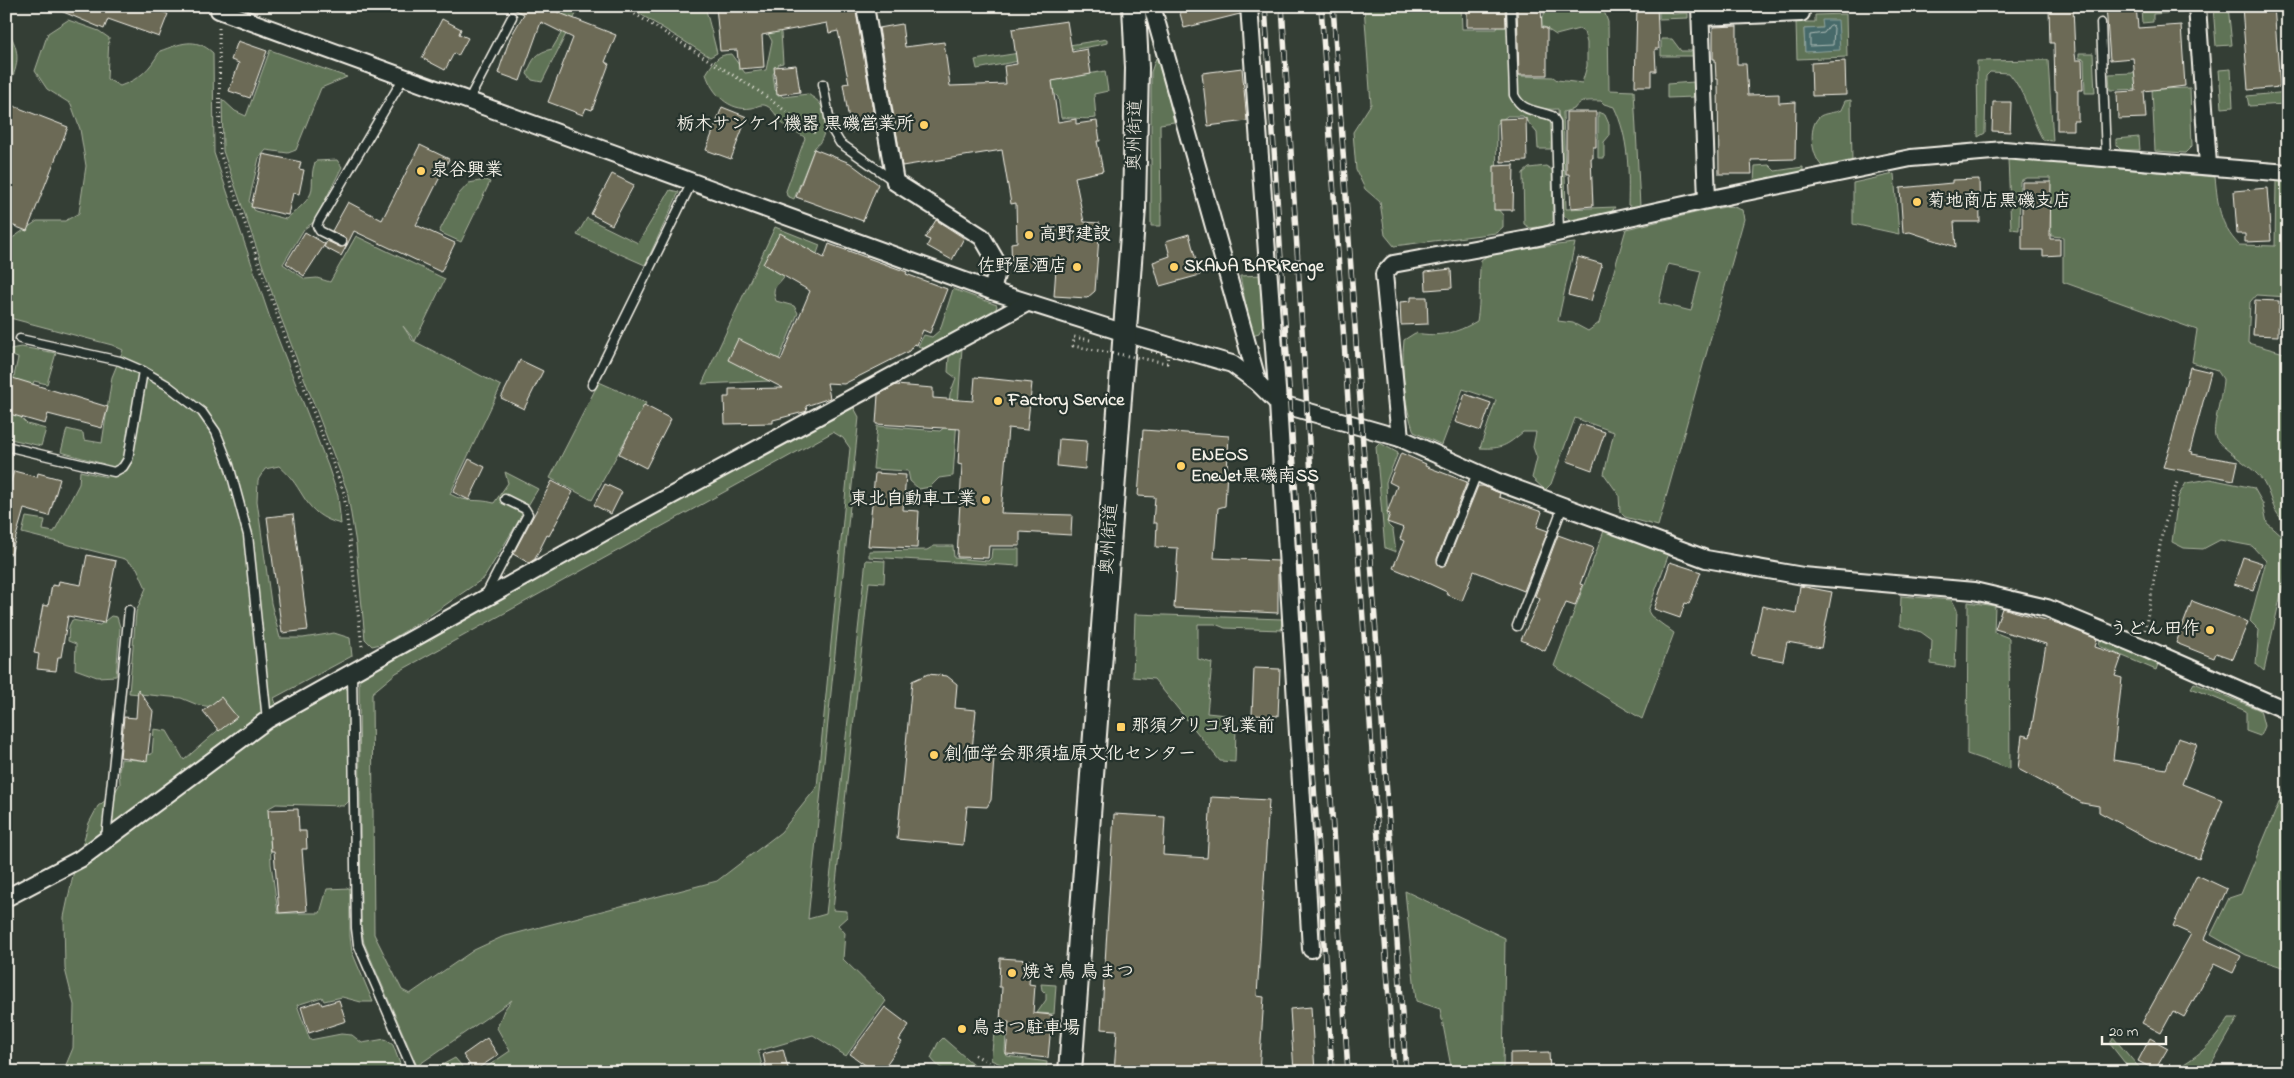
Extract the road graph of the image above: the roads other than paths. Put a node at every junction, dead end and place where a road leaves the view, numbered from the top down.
1 (865, 6) edge
2 (1134, 6) edge
3 (1152, 6) edge
4 (1249, 6) edge
5 (1511, 6) edge
6 (2197, 6) edge
7 (216, 7) edge
8 (1701, 12) edge
9 (1801, 13) dead end
10 (512, 16) dead end
11 (2101, 23) dead end
12 (404, 77) junction
13 (823, 84) dead end
14 (468, 101) junction
15 (2106, 158) junction
16 (2208, 165) junction
17 (2288, 172) edge
18 (692, 182) junction
19 (895, 182) junction
20 (1707, 200) junction
21 (1559, 233) junction
22 (342, 242) dead end
23 (992, 291) junction
24 (1027, 303) junction
25 (1125, 333) junction
26 (20, 339) dead end
27 (143, 371) junction
28 (1258, 383) junction
29 (592, 385) dead end
30 (1278, 403) junction
31 (1400, 438) junction
32 (6, 446) edge
33 (1477, 473) junction
34 (505, 499) dead end
35 (1563, 506) junction
36 (1442, 561) dead end
37 (483, 600) junction
38 (129, 610) dead end
39 (1517, 626) dead end
40 (358, 668) junction
41 (2288, 711) edge
42 (267, 720) junction
43 (106, 839) junction
44 (6, 898) edge
45 (1311, 949) dead end
46 (413, 1071) edge
47 (1070, 1072) edge

1 - 19 street
2 - 25 main road, 奥州街道
3 - 28 street
4 - 30 street
5 - 21 lane
6 - 16 street
7 - 12 street
8 - 9 street
8 - 20 street
10 - 14 lane
11 - 15 lane
12 - 14 street
12 - 22 lane
13 - 19 lane
14 - 18 street
15 - 16 street
15 - 20 street
16 - 17 street
18 - 23 street
18 - 29 lane
19 - 23 street
20 - 21 street
21 - 31 street
23 - 24 street
24 - 25 street
24 - 37 street
25 - 28 street
25 - 47 main road, 奥州街道
26 - 27 lane
27 - 32 lane
27 - 42 lane
28 - 30 street
30 - 31 street
30 - 45 street
31 - 33 street
33 - 35 street
33 - 36 lane
34 - 37 lane
35 - 39 lane
35 - 41 street
37 - 40 street
38 - 43 lane
40 - 42 street
40 - 46 lane
42 - 43 street
43 - 44 street

